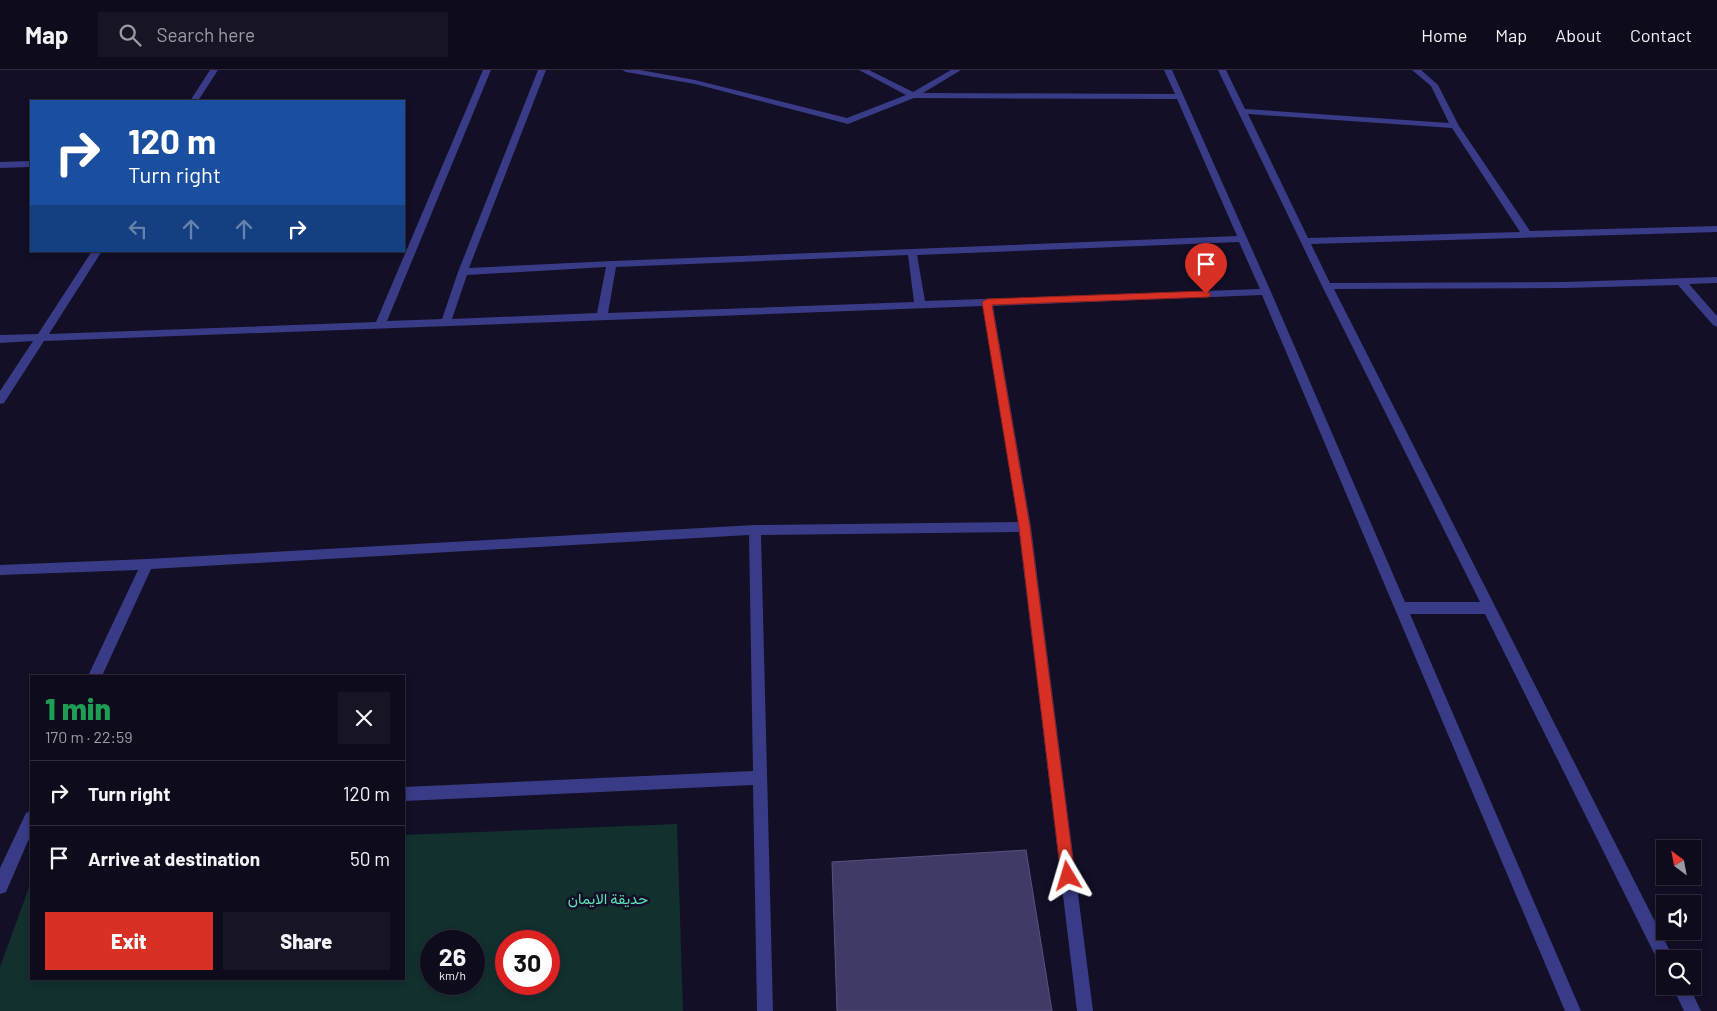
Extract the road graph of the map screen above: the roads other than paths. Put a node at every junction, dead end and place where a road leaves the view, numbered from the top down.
1 (214, 70) edge
2 (487, 70) edge
3 (542, 70) edge
4 (626, 70) edge
5 (862, 70) edge
6 (957, 70) edge
7 (1168, 70) edge
8 (1222, 70) edge
9 (1416, 70) edge
10 (913, 95) junction
11 (1180, 97) junction
12 (195, 100) edge
13 (1241, 111) junction
14 (1455, 126) junction
15 (30, 164) edge
16 (0, 165) edge
17 (1717, 229) edge
18 (1526, 233) junction
19 (1241, 239) junction
20 (1305, 240) junction
21 (95, 252) edge
22 (912, 252) junction
23 (612, 264) junction
24 (463, 272) junction
25 (1717, 280) edge
26 (1681, 281) junction
27 (1327, 286) junction
28 (1266, 292) junction
29 (987, 302) junction
30 (920, 305) junction
31 (602, 316) junction
32 (446, 322) junction
33 (382, 323) junction
34 (1717, 323) edge
35 (40, 338) junction
36 (0, 339) edge
37 (0, 400) edge
38 (1024, 527) junction
39 (755, 530) junction
40 (147, 564) junction
41 (0, 570) edge
42 (1401, 608) junction
43 (1490, 608) junction
44 (96, 675) edge
45 (761, 778) junction
46 (405, 794) edge
47 (30, 820) edge
48 (0, 886) edge
49 (1661, 950) edge
50 (1685, 995) edge
51 (765, 1011) edge
52 (1085, 1011) edge
53 (1573, 1011) edge
54 (1693, 1011) edge

1 - 12 street
2 - 33 street
3 - 24 street
4 - 10 street
5 - 10 street
6 - 10 street
7 - 11 street
8 - 13 street
9 - 14 street
10 - 11 street
11 - 19 street
13 - 14 street
13 - 20 street
14 - 18 street
15 - 16 street
17 - 18 street
18 - 20 street
19 - 22 street
19 - 28 street
20 - 27 street
21 - 35 street
22 - 23 street
22 - 30 street
23 - 24 street
23 - 31 street
24 - 32 street
25 - 26 street
26 - 27 street
26 - 34 street
27 - 43 street
28 - 29 street
28 - 42 street
29 - 30 street
29 - 38 street
30 - 31 street
31 - 32 street
32 - 33 street
33 - 35 street
35 - 36 street
35 - 37 street
38 - 39 street
38 - 52 street
39 - 40 street
39 - 45 street
40 - 41 street
40 - 44 street
42 - 43 street
42 - 53 street
43 - 49 street
45 - 46 street
45 - 51 street
47 - 48 street
50 - 54 street

